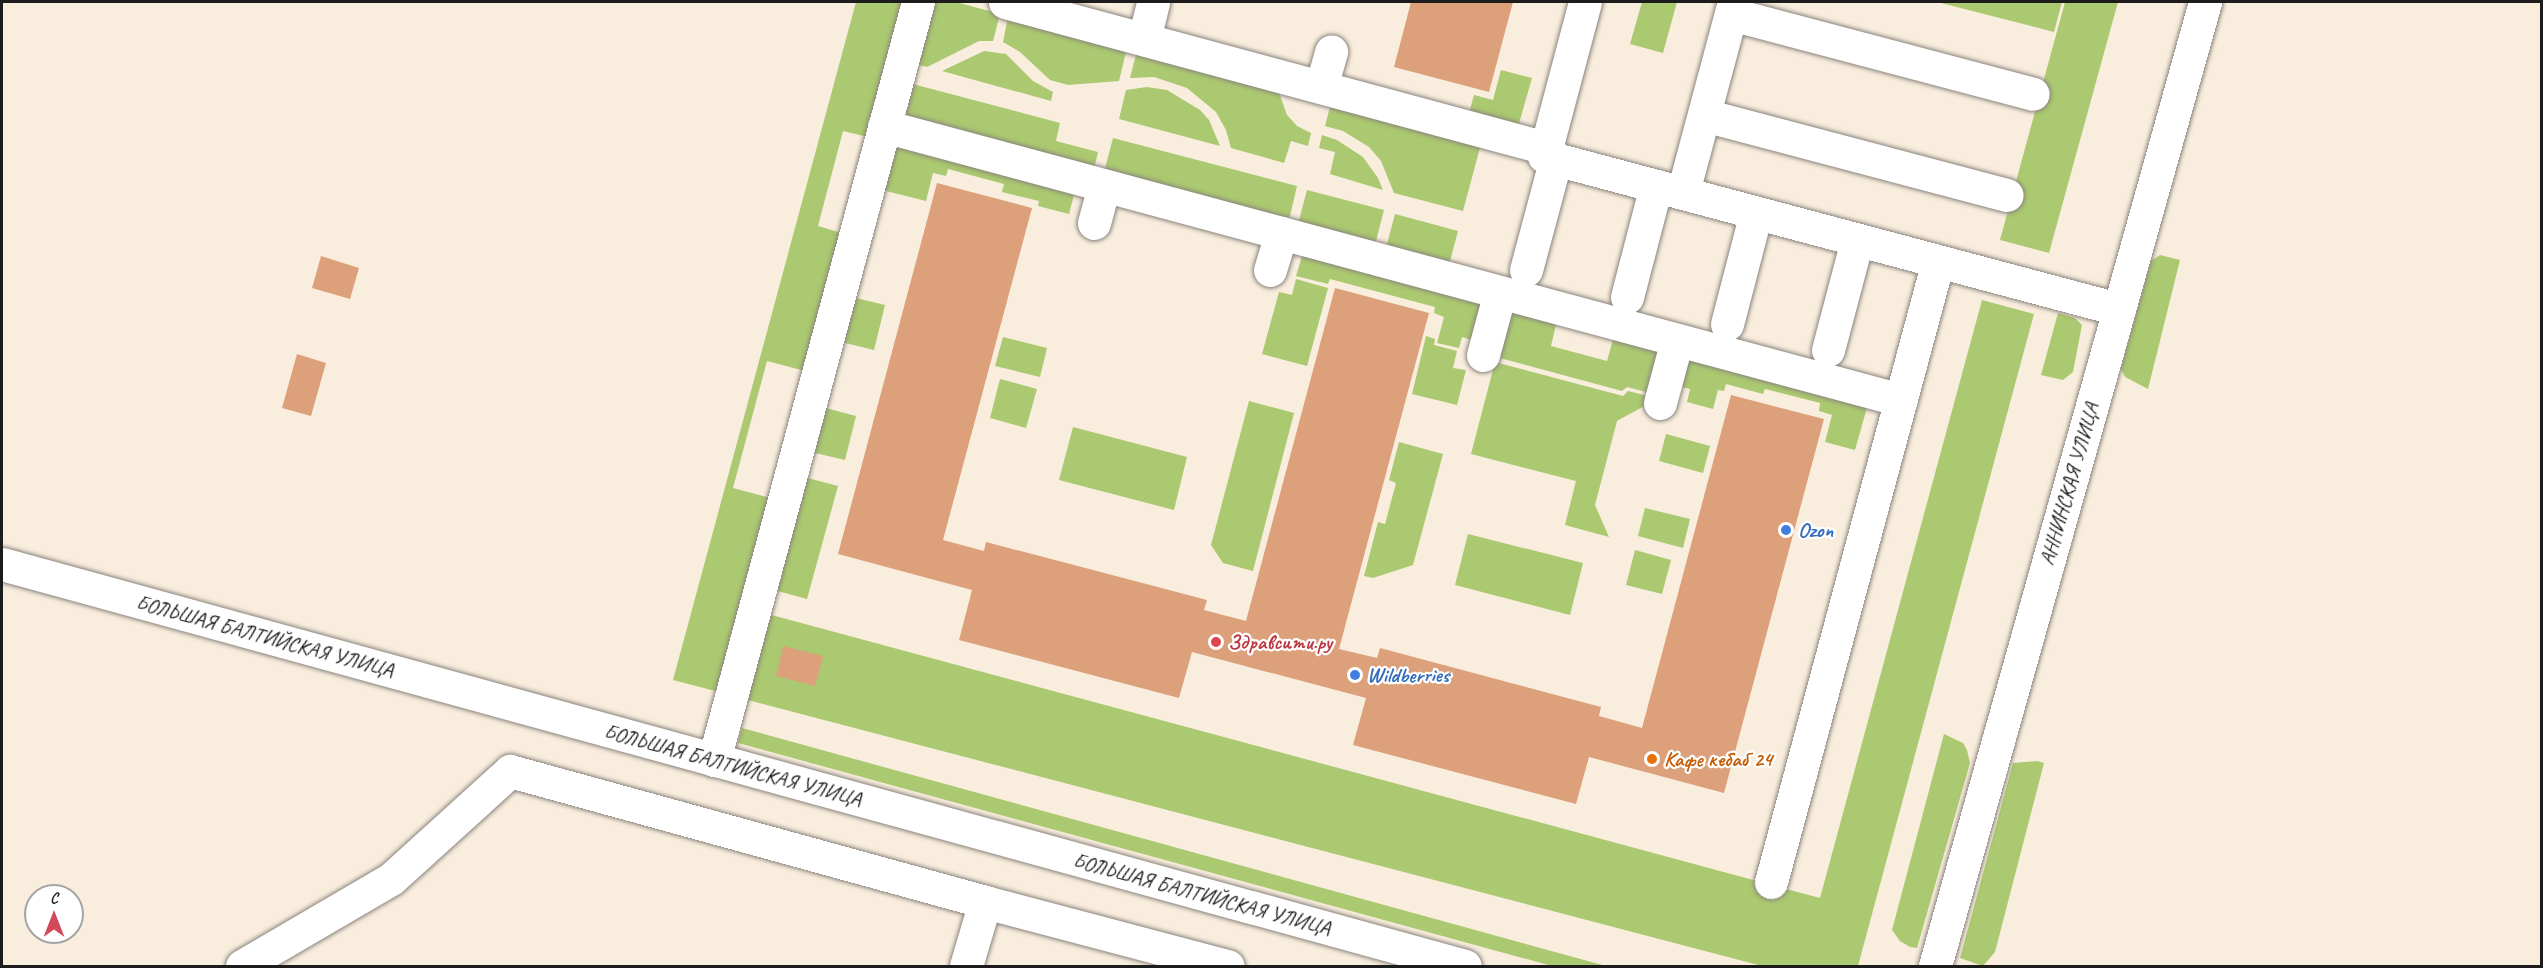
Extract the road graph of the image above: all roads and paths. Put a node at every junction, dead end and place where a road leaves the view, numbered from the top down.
1 (918, 2) edge
2 (1005, 2) edge
3 (1153, 2) edge
4 (1585, 2) edge
5 (2205, 2) edge
6 (1733, 8) edge
7 (1144, 39) junction
8 (1331, 51) dead end
9 (1320, 87) junction
10 (2033, 94) dead end
11 (1704, 115) junction
12 (884, 126) junction
13 (1551, 153) junction
14 (1104, 186) junction
15 (1670, 189) junction
16 (2007, 195) dead end
17 (1756, 213) junction
18 (1094, 223) dead end
19 (1281, 233) junction
20 (1857, 240) junction
21 (1938, 261) junction
22 (1270, 270) dead end
23 (1526, 270) dead end
24 (1500, 292) junction
25 (1627, 297) dead end
26 (2118, 309) junction
27 (1727, 324) dead end
28 (1677, 340) junction
29 (1828, 350) dead end
30 (1483, 355) dead end
31 (1901, 400) junction
32 (1660, 403) dead end
33 (2, 564) edge
34 (714, 760) junction
35 (1771, 882) dead end
36 (985, 902) junction
37 (242, 966) edge
38 (966, 966) edge
39 (1228, 966) edge
40 (1465, 966) edge
41 (1935, 966) edge

1 - 12 street
2 - 7 street
3 - 7 street
4 - 13 street
5 - 26 street, АННИНСКАЯ УЛИЦА
6 - 10 street
6 - 11 street
7 - 9 street
8 - 9 street
9 - 13 street
11 - 15 street
11 - 16 street
12 - 14 street
12 - 34 street
13 - 15 street
13 - 23 street
14 - 18 street
14 - 19 street
15 - 17 street
15 - 25 street
17 - 20 street
17 - 27 street
19 - 22 street
19 - 24 street
20 - 21 street
20 - 29 street
21 - 26 street
21 - 31 street
24 - 28 street
24 - 30 street
26 - 41 street, АННИНСКАЯ УЛИЦА
28 - 31 street
28 - 32 street
31 - 35 street
33 - 34 street, БОЛЬШАЯ БАЛТИЙСКАЯ УЛИЦА
34 - 40 street, БОЛЬШАЯ БАЛТИЙСКАЯ УЛИЦА
36 - 37 street
36 - 38 street
36 - 39 street

